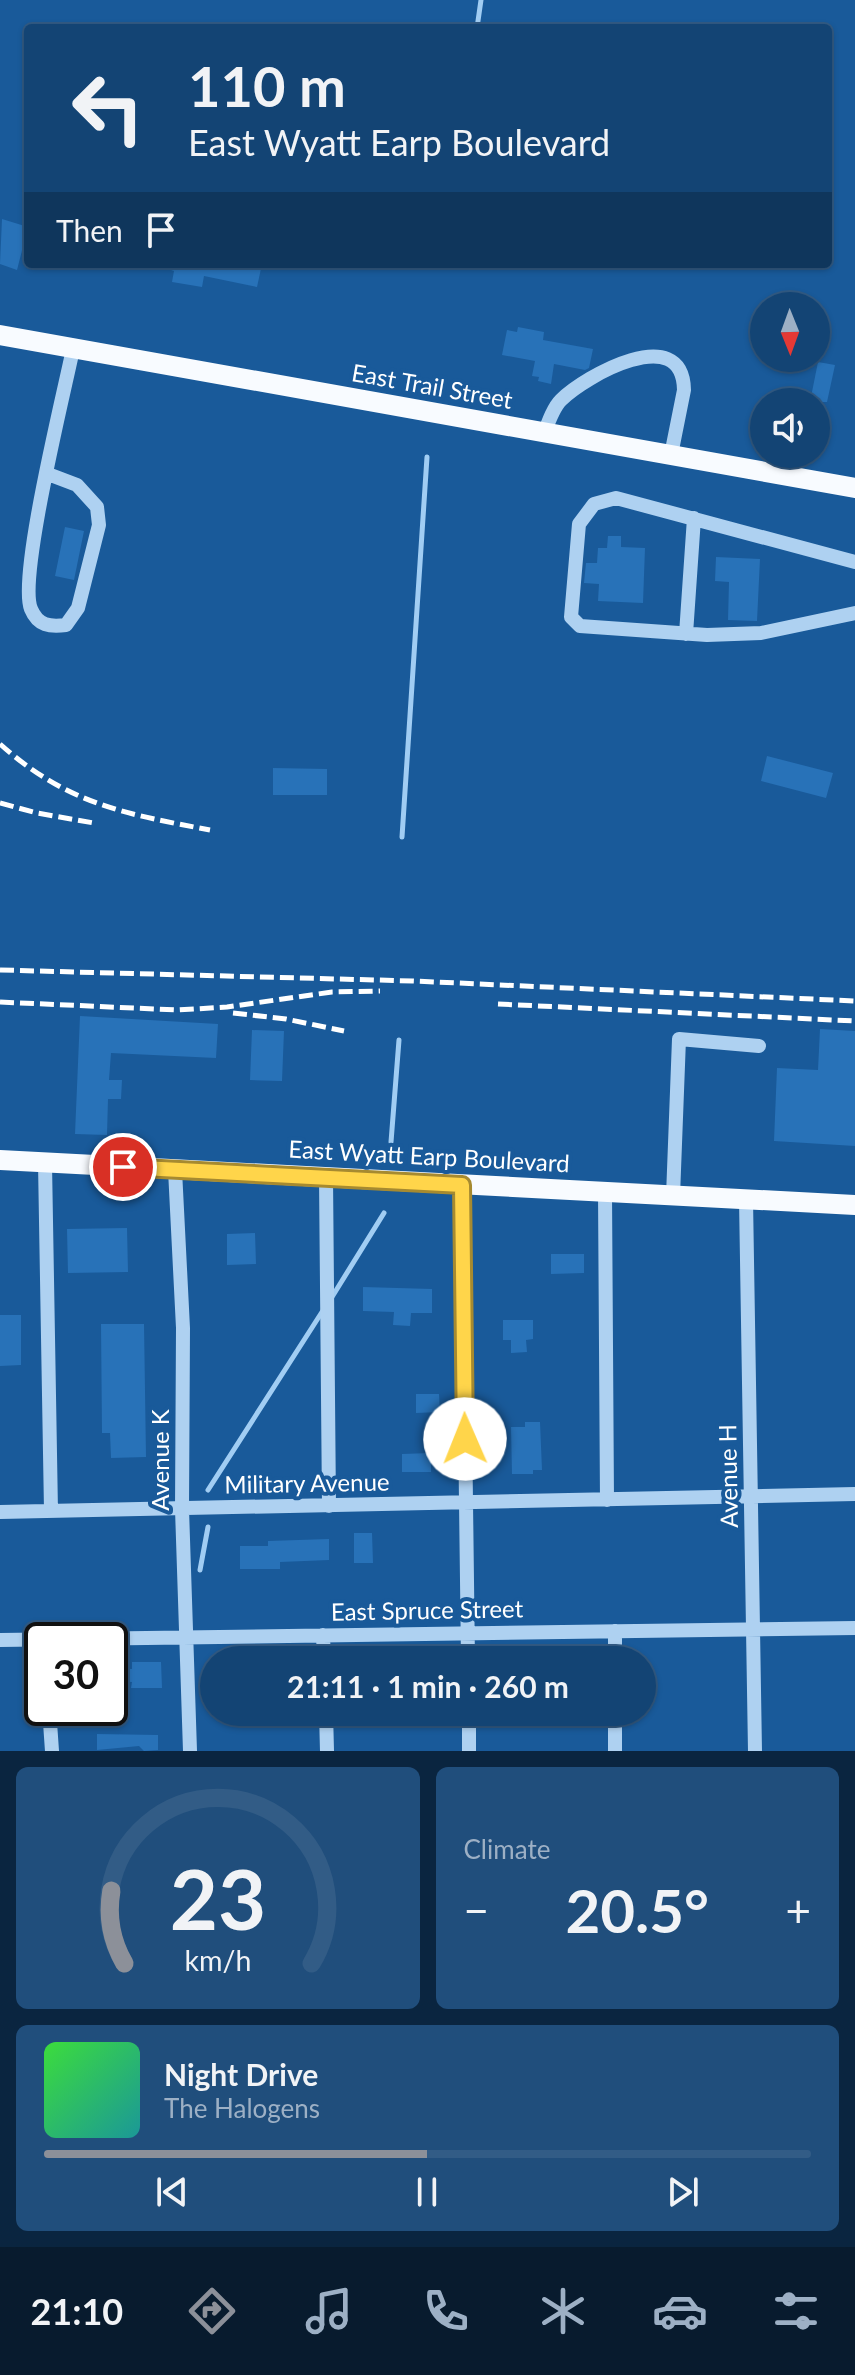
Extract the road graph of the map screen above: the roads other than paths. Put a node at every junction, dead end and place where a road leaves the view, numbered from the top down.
1 (0, 335) edge
2 (73, 349) junction
3 (544, 434) junction
4 (671, 455) junction
5 (48, 474) junction
6 (855, 488) edge
7 (694, 518) junction
8 (855, 562) edge
9 (855, 613) edge
10 (686, 634) junction
11 (759, 1046) dead end
12 (0, 1160) edge
13 (45, 1163) junction
14 (175, 1170) junction
15 (326, 1177) junction
16 (462, 1185) junction
17 (605, 1192) junction
18 (673, 1196) junction
19 (746, 1199) junction
20 (855, 1205) edge
21 (855, 1494) edge
22 (751, 1498) junction
23 (607, 1500) junction
24 (466, 1503) junction
25 (329, 1506) junction
26 (182, 1509) junction
27 (51, 1511) junction
28 (0, 1512) edge
29 (753, 1628) junction
30 (855, 1628) edge
31 (615, 1631) junction
32 (468, 1633) junction
33 (323, 1635) junction
34 (187, 1637) junction
35 (128, 1638) edge
36 (0, 1640) edge
37 (24, 1640) edge
38 (323, 1646) edge
39 (468, 1646) edge
40 (615, 1646) edge
41 (50, 1726) edge
42 (326, 1726) edge
43 (469, 1726) edge
44 (615, 1726) edge
45 (52, 1751) edge
46 (190, 1751) edge
47 (327, 1751) edge
48 (469, 1751) edge
49 (615, 1751) edge
50 (755, 1751) edge

1 - 2 main road, East Trail Street
2 - 3 main road, East Trail Street
2 - 5 street
3 - 4 main road, East Trail Street
3 - 4 street
4 - 6 main road, East Trail Street
5 - 5 street
7 - 8 street
7 - 10 street
7 - 10 street
9 - 10 street
11 - 18 street
12 - 13 main road, East Wyatt Earp Boulevard
13 - 14 main road, East Wyatt Earp Boulevard
13 - 27 street
14 - 15 main road, East Wyatt Earp Boulevard
14 - 26 street, Avenue K
15 - 16 main road, East Wyatt Earp Boulevard
15 - 25 street
16 - 17 main road, East Wyatt Earp Boulevard
16 - 24 street
17 - 18 main road, East Wyatt Earp Boulevard
17 - 23 street
18 - 19 main road, East Wyatt Earp Boulevard
19 - 20 main road, East Wyatt Earp Boulevard
19 - 22 street, Avenue H
21 - 22 street, Military Avenue
22 - 23 street, Military Avenue
22 - 29 street, Avenue H
23 - 24 street, Military Avenue
24 - 25 street, Military Avenue
24 - 32 street
25 - 26 street, Military Avenue
26 - 27 street, Military Avenue
26 - 34 street, Avenue K
27 - 28 street, Military Avenue
29 - 30 street, East Spruce Street
29 - 31 street, East Spruce Street
29 - 50 street, Avenue H
31 - 32 street, East Spruce Street
31 - 40 street
32 - 33 street, East Spruce Street
32 - 39 street
33 - 34 street, East Spruce Street
33 - 38 street
34 - 35 street, East Spruce Street
34 - 46 street, Avenue K
36 - 37 street, East Spruce Street
41 - 45 street
42 - 47 street
43 - 48 street
44 - 49 street

